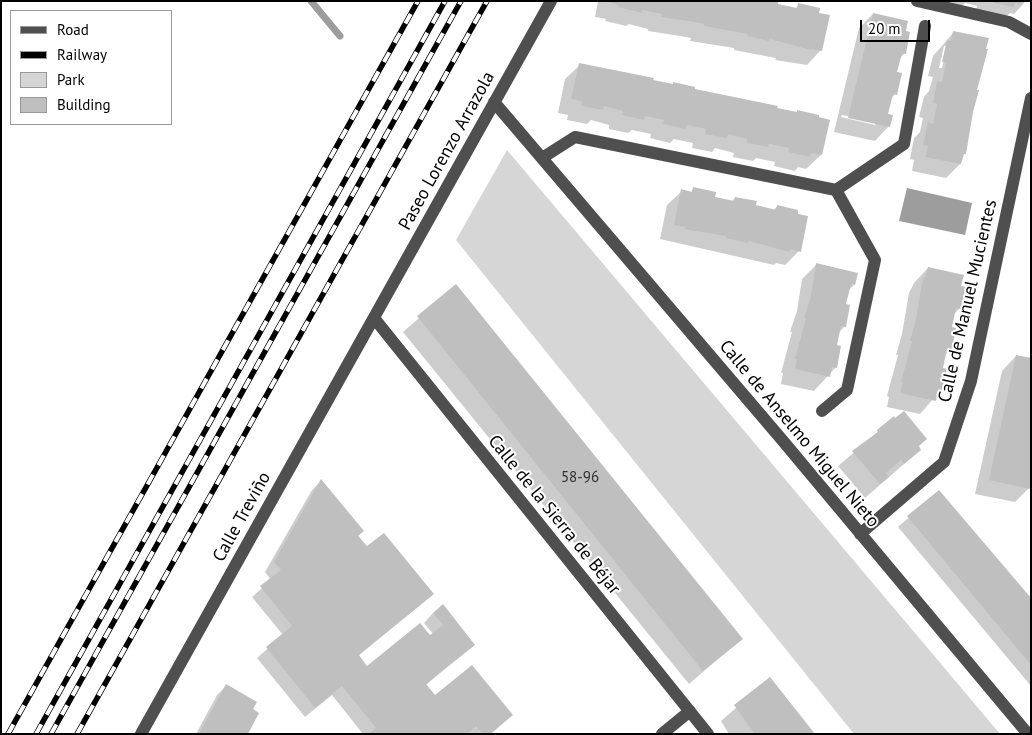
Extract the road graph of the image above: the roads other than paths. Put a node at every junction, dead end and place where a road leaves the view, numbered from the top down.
1 (551, 1) edge
2 (917, 1) edge
3 (925, 26) dead end
4 (1031, 34) edge
5 (1031, 98) edge
6 (494, 102) junction
7 (542, 158) junction
8 (836, 190) junction
9 (374, 318) junction
10 (822, 411) dead end
11 (860, 534) junction
12 (690, 712) junction
13 (142, 734) edge
14 (662, 734) edge
15 (708, 734) edge
16 (1028, 734) edge

1 - 6 street, Paseo Lorenzo Arrazola
2 - 4 street
3 - 8 street
5 - 11 street, Calle de Manuel Mucientes
6 - 7 street, Calle de Anselmo Miguel Nieto
6 - 9 street, Paseo Lorenzo Arrazola
7 - 8 street
7 - 11 street, Calle de Anselmo Miguel Nieto
8 - 10 street, Calle de Anselmo Miguel Nieto
9 - 12 street, Calle de la Sierra de Béjar
9 - 13 street, Calle Treviño
11 - 16 street, Calle de Anselmo Miguel Nieto
12 - 14 street
12 - 15 street, Calle de la Sierra de Béjar

